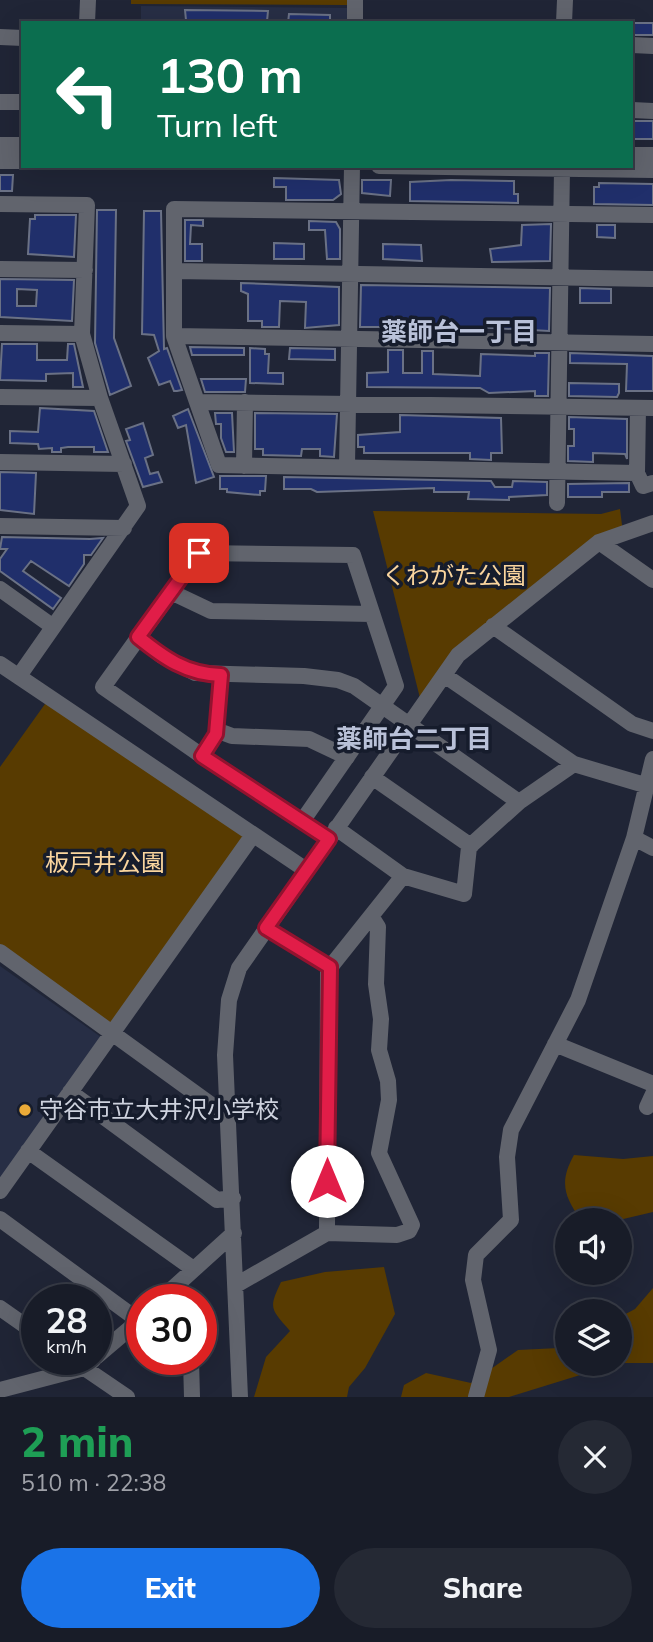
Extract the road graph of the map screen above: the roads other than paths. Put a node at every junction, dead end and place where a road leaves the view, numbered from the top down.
1 (88, 0) edge
2 (355, 0) edge
3 (565, 0) edge
4 (88, 21) edge
5 (355, 21) edge
6 (564, 21) edge
7 (0, 37) edge
8 (21, 38) edge
9 (633, 45) edge
10 (653, 46) edge
11 (0, 102) edge
12 (21, 102) edge
13 (633, 110) edge
14 (653, 111) edge
15 (0, 145) edge
16 (21, 145) edge
17 (633, 155) edge
18 (653, 155) edge
19 (0, 161) edge
20 (21, 161) edge
21 (352, 168) edge
22 (501, 168) edge
23 (562, 169) junction
24 (653, 170) edge
25 (0, 204) edge
26 (351, 211) junction
27 (561, 214) junction
28 (653, 215) edge
29 (0, 269) edge
30 (85, 270) junction
31 (174, 271) junction
32 (351, 274) junction
33 (560, 277) junction
34 (653, 279) edge
35 (0, 333) edge
36 (82, 334) junction
37 (174, 335) junction
38 (350, 339) junction
39 (559, 342) junction
40 (653, 344) edge
41 (0, 397) edge
42 (100, 398) junction
43 (197, 402) junction
44 (244, 402) junction
45 (349, 403) junction
46 (558, 407) junction
47 (645, 408) edge
48 (0, 462) edge
49 (124, 464) junction
50 (244, 466) junction
51 (347, 466) junction
52 (557, 472) junction
53 (637, 473) junction
54 (653, 482) edge
55 (557, 503) dead end
56 (653, 523) edge
57 (0, 526) edge
58 (124, 528) junction
59 (598, 542) junction
60 (653, 580) edge
61 (0, 589) edge
62 (171, 592) junction
63 (372, 614) junction
64 (52, 626) junction
65 (493, 626) junction
66 (138, 637) junction
67 (0, 664) edge
68 (221, 675) junction
69 (444, 675) junction
70 (19, 676) junction
71 (384, 705) junction
72 (408, 726) junction
73 (216, 730) junction
74 (653, 731) edge
75 (202, 756) junction
76 (347, 757) junction
77 (653, 760) edge
78 (574, 764) junction
79 (372, 777) junction
80 (648, 786) junction
81 (519, 802) junction
82 (303, 820) junction
83 (332, 834) junction
84 (253, 835) junction
85 (634, 838) junction
86 (471, 846) junction
87 (653, 848) edge
88 (306, 870) junction
89 (403, 876) junction
90 (371, 916) junction
91 (266, 928) junction
92 (0, 952) edge
93 (330, 967) junction
94 (111, 1034) junction
95 (555, 1044) junction
96 (653, 1084) edge
97 (70, 1092) junction
98 (228, 1117) junction
99 (28, 1151) junction
100 (0, 1191) edge
101 (233, 1198) junction
102 (0, 1219) edge
103 (234, 1233) junction
104 (327, 1234) junction
105 (192, 1268) junction
106 (176, 1284) edge
107 (236, 1285) junction
108 (0, 1308) edge
109 (126, 1309) edge
110 (21, 1323) edge
111 (126, 1331) edge
112 (112, 1342) edge
113 (45, 1375) edge
114 (103, 1375) edge
115 (191, 1375) edge
116 (0, 1390) edge
117 (127, 1397) edge
118 (192, 1397) edge
119 (240, 1397) edge
120 (476, 1397) edge

1 - 4 street
2 - 5 street
3 - 6 street
7 - 8 street
9 - 10 street
11 - 12 street
13 - 14 street
15 - 16 street
17 - 18 street
19 - 20 street
21 - 26 street
22 - 23 street
23 - 24 street
23 - 27 street
25 - 30 street
26 - 27 street
26 - 31 street
26 - 32 street
27 - 28 street
27 - 33 street
29 - 30 street
30 - 36 street
31 - 32 street
31 - 37 street
32 - 33 street
32 - 38 street
33 - 34 street
33 - 39 street
35 - 36 street
36 - 42 street
37 - 38 street
37 - 43 street
38 - 39 street
38 - 45 street
39 - 40 street
39 - 46 street
41 - 42 street
42 - 49 street
43 - 44 street
43 - 50 street
44 - 45 street
44 - 50 street
45 - 46 street
45 - 51 street
46 - 47 street
46 - 52 street
47 - 53 street
48 - 49 street
49 - 58 street
50 - 51 street
51 - 52 street
52 - 53 street
52 - 55 street
53 - 54 street
56 - 59 street
57 - 58 street
58 - 64 street
59 - 60 street
59 - 65 street
61 - 64 street
62 - 63 street
62 - 63 street
62 - 66 street
63 - 71 street
64 - 70 street
65 - 69 street
65 - 74 street
66 - 68 street
66 - 75 street
67 - 70 street
68 - 71 street
68 - 73 street
69 - 72 street
69 - 78 street
70 - 84 street
71 - 72 street
71 - 76 street
72 - 79 street
72 - 81 street
73 - 75 street
73 - 76 street
75 - 82 street
76 - 82 street
77 - 80 street
78 - 80 street
78 - 81 street
79 - 83 street
79 - 86 street
80 - 85 street
81 - 86 street
82 - 83 street
83 - 88 street
83 - 89 street
84 - 88 street
84 - 94 street
85 - 87 street
85 - 95 street
86 - 89 street
88 - 91 street
89 - 90 street
90 - 93 street
90 - 104 street
91 - 93 street
91 - 98 street
92 - 94 street
93 - 104 street
94 - 97 street
94 - 98 street
95 - 96 street
95 - 120 street
97 - 99 street
97 - 101 street
98 - 101 street
99 - 100 street
99 - 105 street
101 - 103 street
102 - 109 street
103 - 105 street
103 - 107 street
104 - 107 street
105 - 106 street
107 - 119 street
108 - 110 street
111 - 112 street
113 - 116 street
114 - 117 street
115 - 118 street

